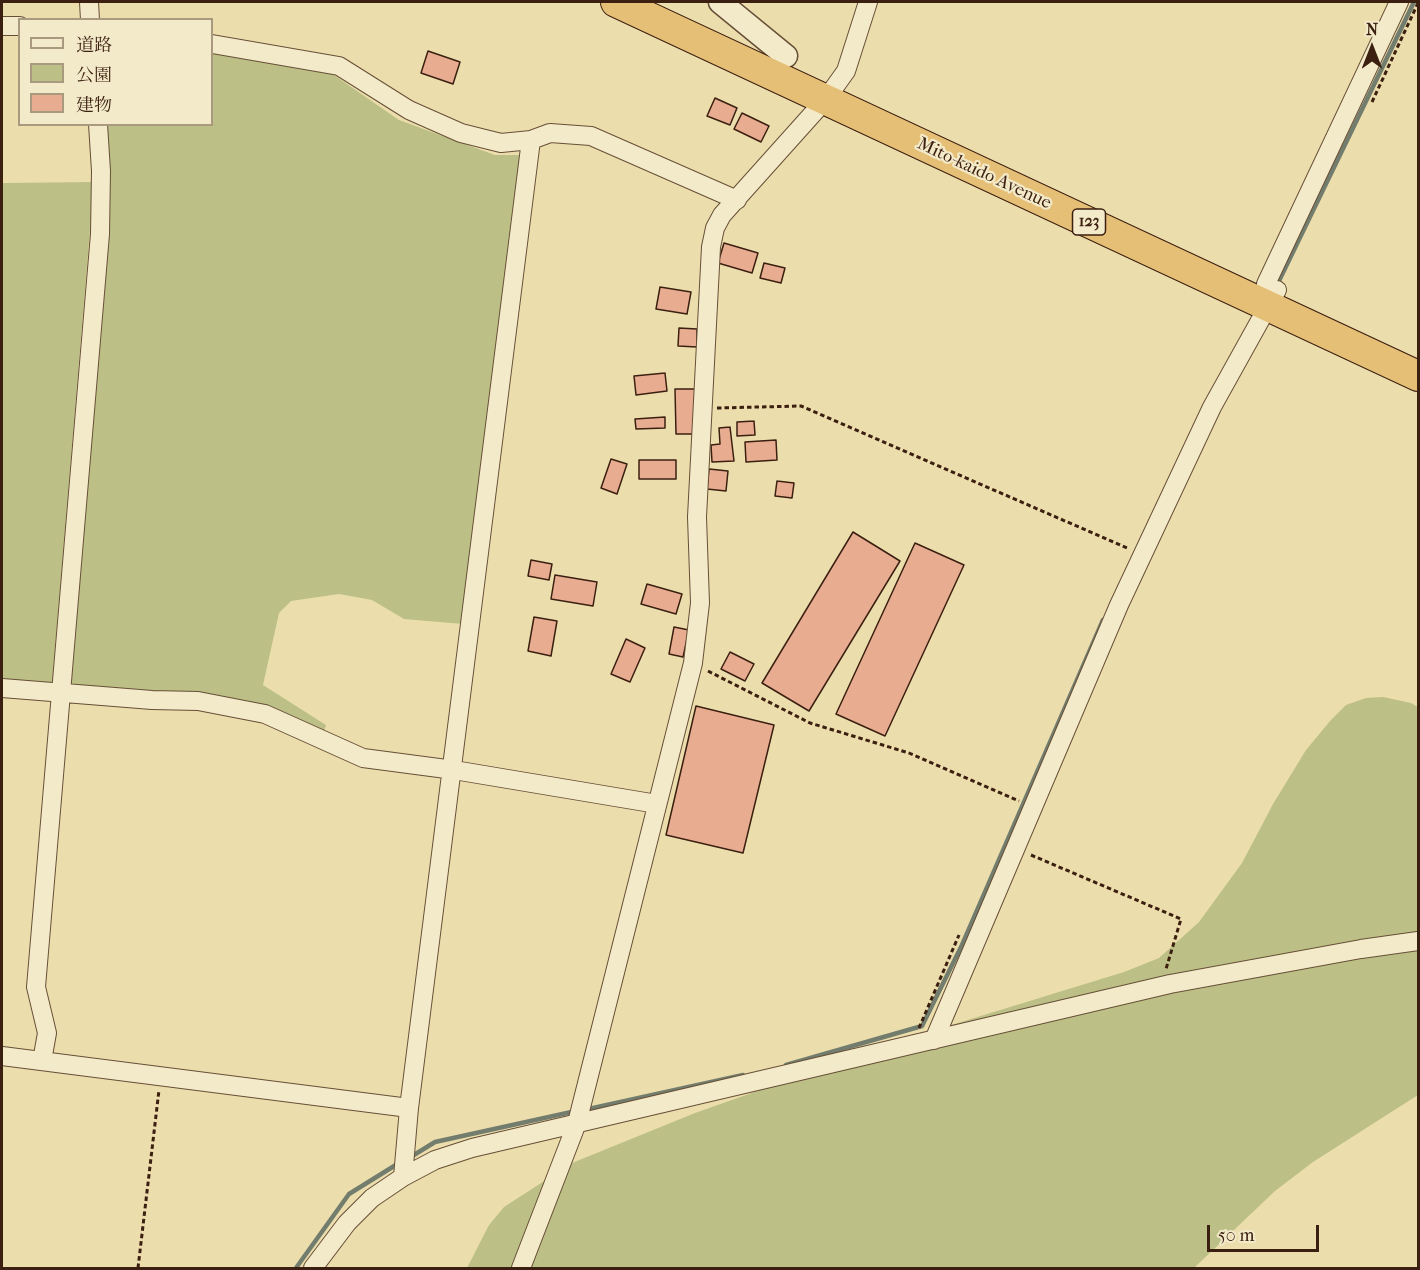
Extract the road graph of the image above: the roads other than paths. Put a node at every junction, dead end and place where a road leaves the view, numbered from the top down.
1 (89, 2) edge
2 (616, 2) edge
3 (665, 2) edge
4 (720, 2) edge
5 (868, 2) edge
6 (1399, 2) edge
7 (90, 18) edge
8 (2, 26) edge
9 (18, 26) edge
10 (213, 44) edge
11 (786, 56) junction
12 (831, 91) junction
13 (98, 126) edge
14 (531, 140) junction
15 (737, 200) junction
16 (1270, 293) junction
17 (1419, 353) edge
18 (1419, 376) edge
19 (2, 688) edge
20 (60, 693) junction
21 (454, 770) junction
22 (657, 804) junction
23 (1419, 941) edge
24 (934, 1040) junction
25 (2, 1056) edge
26 (42, 1061) junction
27 (410, 1108) junction
28 (577, 1124) junction
29 (403, 1177) junction
30 (314, 1269) edge
31 (521, 1269) edge

1 - 7 street
2 - 12 highway, Mito-kaido Avenue / 123
3 - 11 highway, Mito-kaido Avenue / 123
4 - 11 street
5 - 12 street
6 - 16 street
8 - 9 street
10 - 14 street
11 - 12 highway, Mito-kaido Avenue / 123
12 - 15 street
12 - 16 highway, Mito-kaido Avenue / 123
13 - 20 street
14 - 15 street
14 - 21 street
15 - 22 street
16 - 17 highway, Mito-kaido Avenue / 123
16 - 18 highway, Mito-kaido Avenue / 123
16 - 24 street
19 - 20 street
20 - 21 street
20 - 26 street
21 - 22 street
21 - 27 street
22 - 28 street
23 - 24 street
24 - 28 street
25 - 26 street
26 - 27 street
27 - 29 street
28 - 29 street
28 - 31 street
29 - 30 street

